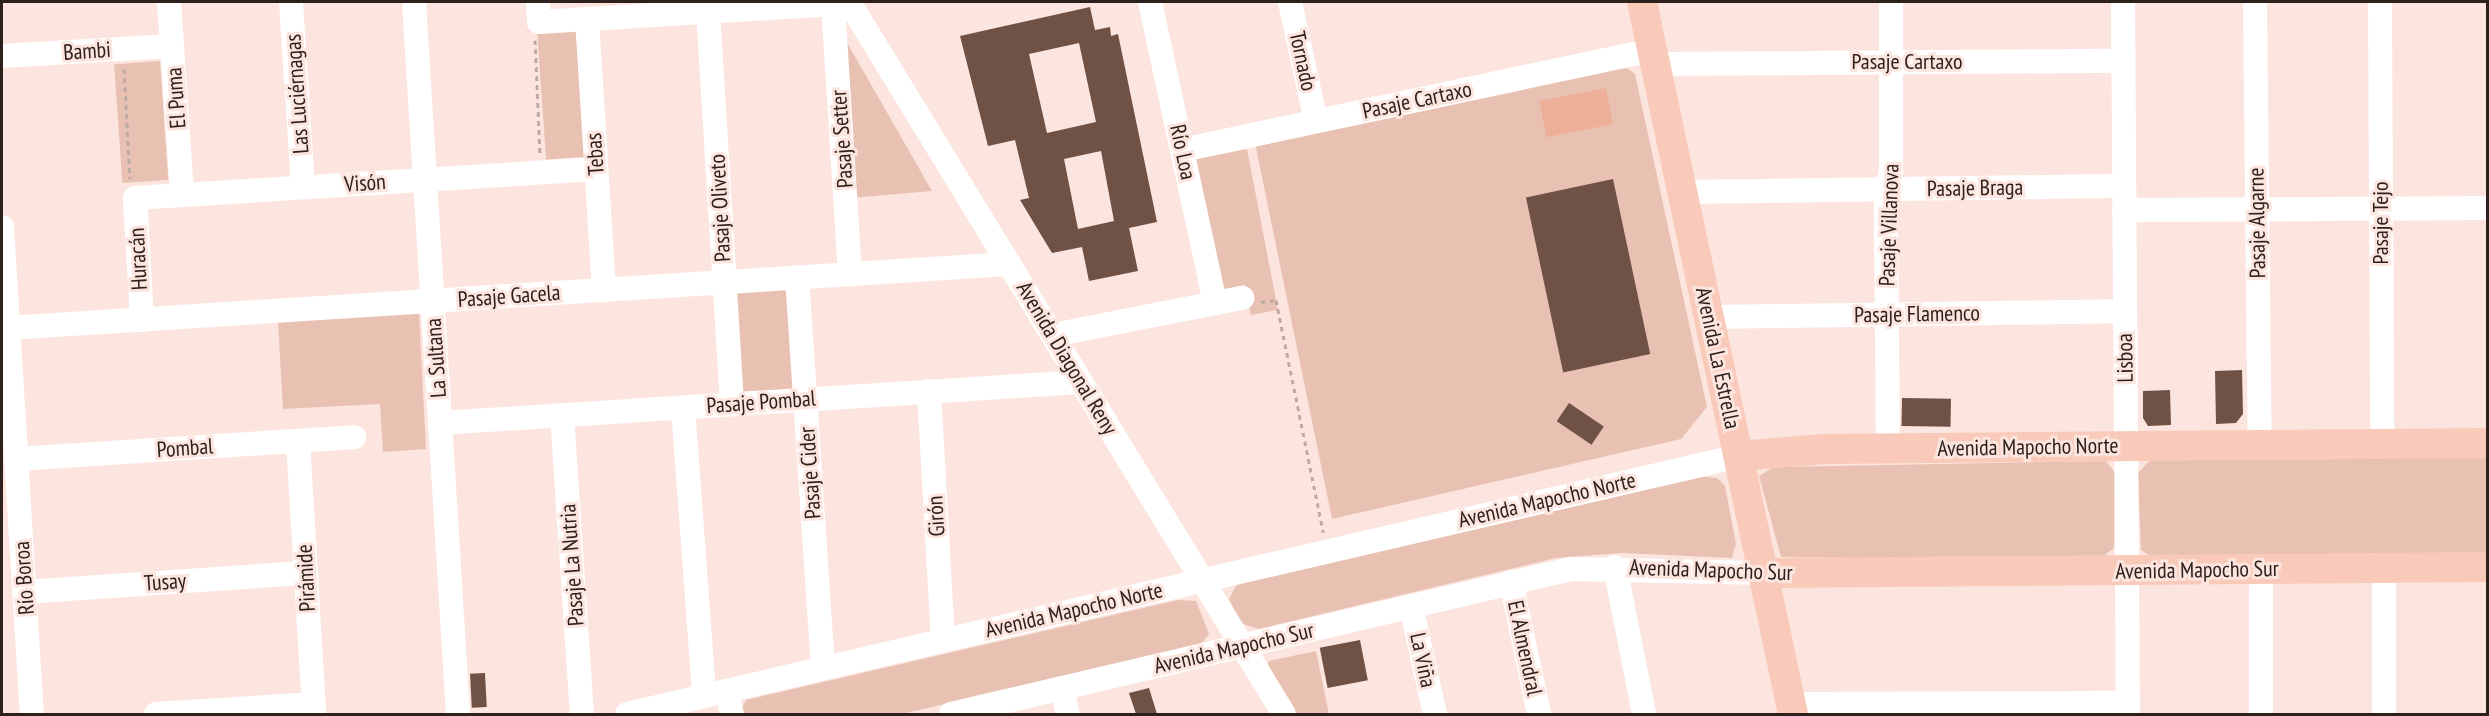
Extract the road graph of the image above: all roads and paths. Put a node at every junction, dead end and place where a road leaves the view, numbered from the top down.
1 (170, 2) edge
2 (291, 2) edge
3 (414, 2) edge
4 (1150, 2) edge
5 (1293, 2) edge
6 (1642, 2) edge
7 (1891, 2) edge
8 (2123, 2) edge
9 (2255, 2) edge
10 (2380, 2) edge
11 (844, 3) edge
12 (708, 11) junction
13 (538, 12) edge
14 (587, 19) junction
15 (172, 46) junction
16 (123, 49) junction
17 (2, 56) edge
18 (1654, 57) junction
19 (2123, 61) junction
20 (1891, 62) junction
21 (1316, 121) junction
22 (1182, 150) junction
23 (596, 169) junction
24 (541, 172) junction
25 (425, 179) junction
26 (2124, 186) junction
27 (303, 187) junction
28 (1888, 189) junction
29 (1683, 192) junction
30 (182, 194) junction
31 (135, 198) junction
32 (2487, 208) edge
33 (2381, 209) junction
34 (2124, 210) junction
35 (2257, 210) junction
36 (2, 227) edge
37 (1009, 264) junction
38 (850, 274) junction
39 (797, 278) junction
40 (724, 282) junction
41 (604, 290) junction
42 (1242, 298) joint
43 (432, 301) junction
44 (1215, 303) junction
45 (2125, 311) junction
46 (1887, 314) junction
47 (1709, 317) junction
48 (142, 320) junction
49 (8, 328) junction
50 (1053, 335) junction
51 (1081, 382) junction
52 (929, 392) junction
53 (805, 399) junction
54 (7, 401) edge
55 (732, 404) junction
56 (683, 407) junction
57 (562, 415) junction
58 (440, 423) junction
59 (354, 437) dead end
60 (298, 441) junction
61 (2487, 443) edge
62 (2382, 444) junction
63 (2260, 445) junction
64 (2127, 446) junction
65 (1888, 448) junction
66 (1739, 456) junction
67 (16, 459) junction
68 (1327, 551) junction
69 (1615, 567) junction
70 (2487, 567) edge
71 (2384, 568) junction
72 (2261, 569) junction
73 (2127, 570) junction
74 (306, 573) junction
75 (1764, 573) junction
76 (1202, 580) junction
77 (1511, 582) junction
78 (24, 592) junction
79 (1411, 606) junction
80 (943, 640) junction
81 (1243, 646) junction
82 (824, 668) junction
83 (1062, 688) junction
84 (715, 694) junction
85 (314, 709) edge
86 (1792, 709) edge
87 (2128, 709) edge
88 (988, 710) edge
89 (32, 714) edge
90 (156, 714) edge
91 (458, 714) edge
92 (582, 714) edge
93 (627, 714) edge
94 (732, 714) edge
95 (951, 714) edge
96 (1068, 714) edge
97 (1284, 714) edge
98 (1435, 714) edge
99 (1539, 714) edge
100 (1644, 714) edge
101 (2261, 714) edge
102 (2385, 714) edge

1 - 15 street, El Puma
2 - 27 street, Las Luciérnagas
3 - 25 street, La Sultana
4 - 22 street, Río Loa
5 - 21 street, Tornado
6 - 18 main road, Avenida La Estrella
7 - 20 street, Pasaje Villanova
8 - 19 street, Lisboa
9 - 35 street, Pasaje Algarne
10 - 33 street, Pasaje Tejo
11 - 12 street
11 - 37 street, Avenida Diagonal Reny
11 - 38 street, Pasaje Setter
12 - 14 street
12 - 40 street, Pasaje Oliveto
13 - 14 street
13 - 24 path
14 - 23 street, Tebas
15 - 16 street, Bambi
15 - 30 street, El Puma
16 - 17 street, Bambi
16 - 31 path
18 - 20 street, Pasaje Cartaxo
18 - 21 street, Pasaje Cartaxo
18 - 29 main road, Avenida La Estrella
19 - 20 street, Pasaje Cartaxo
19 - 26 street, Lisboa
20 - 28 street, Pasaje Villanova
21 - 22 street, Pasaje Cartaxo
22 - 44 street, Río Loa
23 - 24 street, Visón
23 - 41 street, Tebas
24 - 25 street, Visón
25 - 27 street, Visón
25 - 43 street, La Sultana
26 - 28 street, Pasaje Braga
26 - 34 street, Lisboa
27 - 30 street, Visón
28 - 29 street, Pasaje Braga
28 - 46 street, Pasaje Villanova
29 - 47 main road, Avenida La Estrella
30 - 31 street, Visón
31 - 48 street, Huracán
32 - 33 street
33 - 35 street
33 - 62 street, Pasaje Tejo
34 - 35 street
34 - 45 street, Lisboa
35 - 63 street, Pasaje Algarne
36 - 49 street, Río Boroa
37 - 38 street, Pasaje Gacela
37 - 50 street, Avenida Diagonal Reny
38 - 39 street, Pasaje Gacela
39 - 40 street, Pasaje Gacela
39 - 53 street, Pasaje Cider
40 - 41 street, Pasaje Gacela
40 - 55 street, Pasaje Oliveto
41 - 43 street, Pasaje Gacela
42 - 44 street
42 - 68 path
43 - 48 street, Pasaje Gacela
43 - 58 street, La Sultana
44 - 50 street
45 - 46 street, Pasaje Flamenco
45 - 64 street, Lisboa
46 - 47 street, Pasaje Flamenco
46 - 65 street, Pasaje Villanova
47 - 66 main road, Avenida La Estrella
48 - 49 street, Pasaje Gacela
49 - 54 street, Río Boroa
50 - 51 street, Avenida Diagonal Reny
51 - 52 street, Pasaje Pombal
51 - 76 street, Avenida Diagonal Reny
52 - 53 street, Pasaje Pombal
52 - 80 street, Girón
53 - 55 street, Pasaje Pombal
53 - 82 street, Pasaje Cider
54 - 67 street, Río Boroa
55 - 56 street, Pasaje Pombal
56 - 57 street, Pasaje Pombal
56 - 84 street
57 - 58 street, Pasaje Pombal
57 - 92 street, Pasaje La Nutria
58 - 91 street, La Sultana
59 - 60 street, Pombal
60 - 67 street, Pombal
60 - 74 street, Pirámide
61 - 62 main road, Avenida Mapocho Norte
62 - 63 main road, Avenida Mapocho Norte
63 - 64 main road, Avenida Mapocho Norte
64 - 65 main road, Avenida Mapocho Norte
64 - 73 street, Lisboa
65 - 66 main road, Avenida Mapocho Norte
66 - 68 street, Avenida Mapocho Norte
66 - 75 main road, Avenida La Estrella
67 - 78 street, Río Boroa
68 - 76 street, Avenida Mapocho Norte
69 - 75 street, Avenida Mapocho Sur
69 - 77 street, Avenida Mapocho Sur
69 - 100 street
70 - 71 main road, Avenida Mapocho Sur
71 - 72 main road, Avenida Mapocho Sur
71 - 102 street
72 - 73 main road, Avenida Mapocho Sur
72 - 101 street
73 - 75 main road, Avenida Mapocho Sur
73 - 87 street, Lisboa
74 - 78 street, Tusay
74 - 85 street, Pirámide
75 - 86 main road, Avenida La Estrella
76 - 80 street, Avenida Mapocho Norte
76 - 81 street, Avenida Diagonal Reny
77 - 79 street, Avenida Mapocho Sur
77 - 99 street, El Almendral
78 - 89 street, Río Boroa
79 - 81 street, Avenida Mapocho Sur
79 - 98 street, La Viña
80 - 82 street, Avenida Mapocho Norte
81 - 83 street, Avenida Mapocho Sur
81 - 97 street, Avenida Diagonal Reny
82 - 84 street, Avenida Mapocho Norte
83 - 88 street, Avenida Mapocho Sur
83 - 96 street
84 - 93 street, Avenida Mapocho Norte
84 - 94 street
85 - 90 street
86 - 87 street
88 - 95 street, Avenida Mapocho Sur

